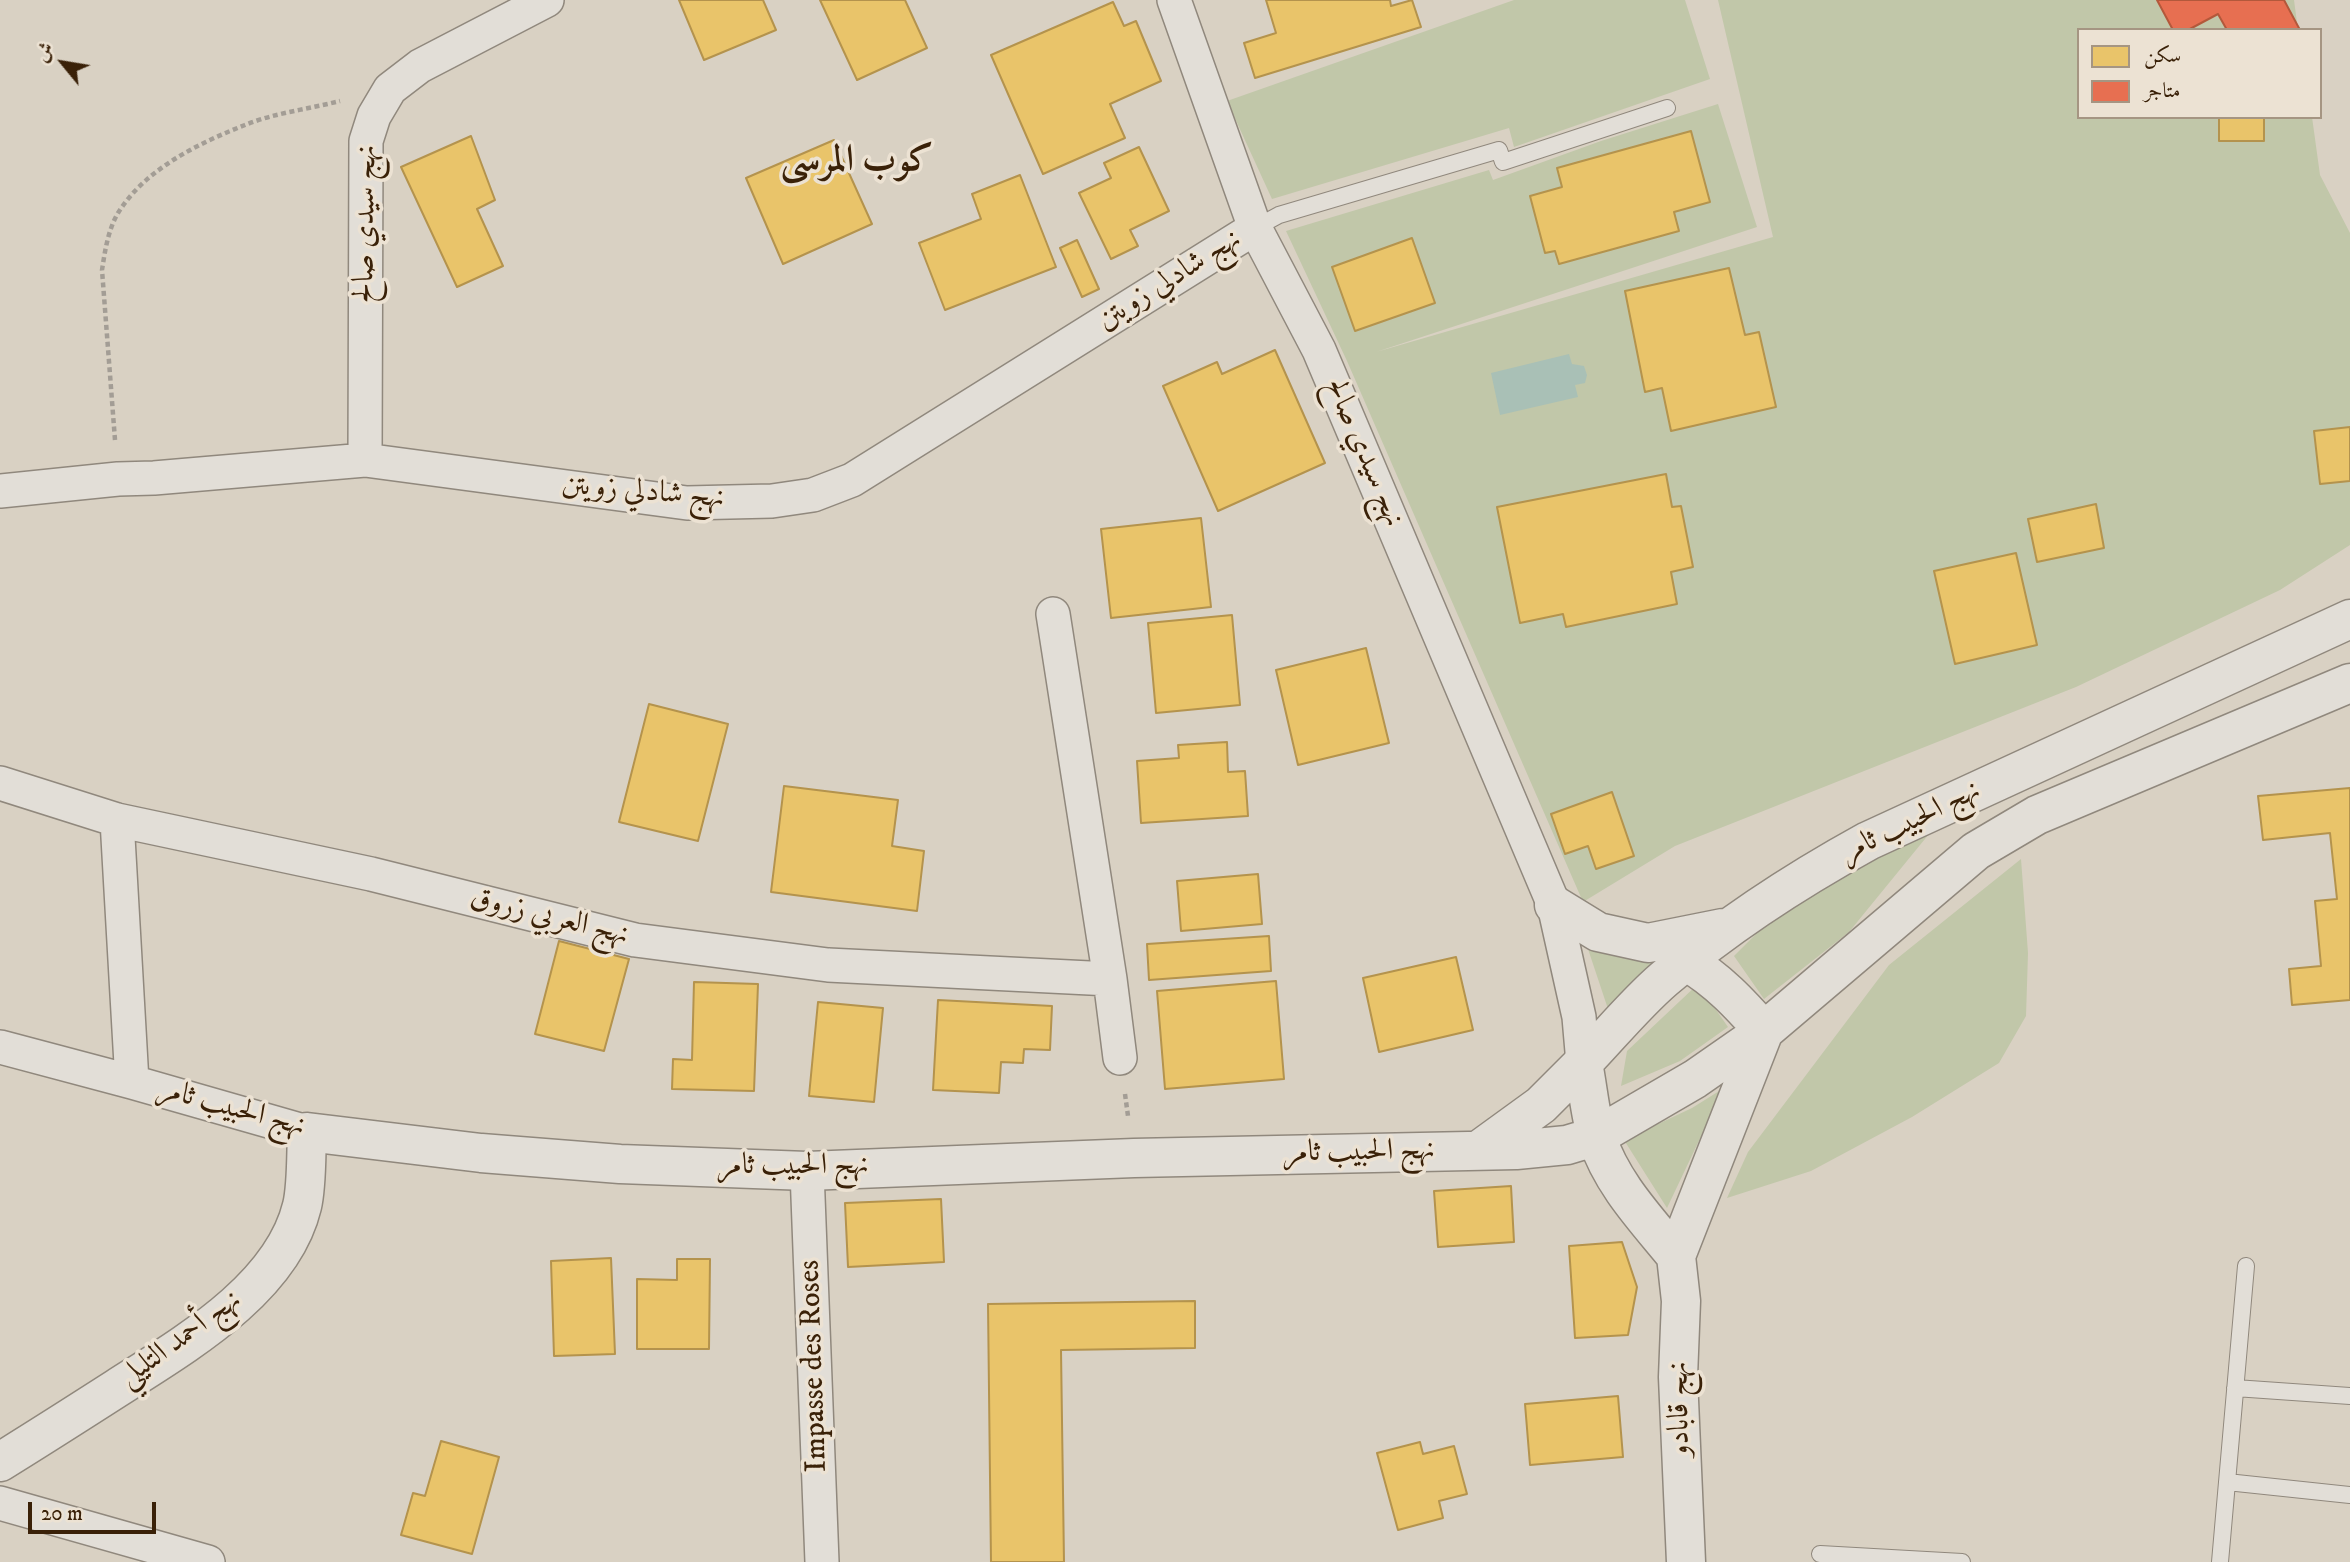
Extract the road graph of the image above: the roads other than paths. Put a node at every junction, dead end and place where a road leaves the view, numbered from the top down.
1 (547, 0) edge
2 (1174, 0) edge
3 (1667, 108) dead end
4 (1255, 228) junction
5 (365, 460) junction
6 (0, 491) edge
7 (1053, 614) dead end
8 (2350, 619) edge
9 (2350, 683) edge
10 (0, 783) edge
11 (117, 820) junction
12 (1554, 905) junction
13 (1732, 927) junction
14 (1686, 962) junction
15 (1110, 979) junction
16 (1763, 1031) junction
17 (0, 1047) edge
18 (1120, 1058) road end
19 (1583, 1063) junction
20 (132, 1082) junction
21 (307, 1132) junction
22 (1597, 1136) junction
23 (1479, 1150) junction
24 (807, 1171) junction
25 (1676, 1256) junction
26 (2246, 1266) dead end
27 (2235, 1388) junction
28 (2350, 1396) edge
29 (0, 1462) edge
30 (2227, 1482) junction
31 (2350, 1495) edge
32 (0, 1503) edge
33 (1820, 1554) dead end
34 (208, 1562) edge
35 (822, 1562) edge
36 (1686, 1562) edge
37 (1962, 1562) edge
38 (2220, 1562) edge

1 - 5 street, نهج سيدي صالح
2 - 4 street, نهج سيدي صالح
3 - 4 lane
4 - 5 street, نهج شادلي زويتن
4 - 12 street, نهج سيدي صالح
5 - 6 street, نهج شادلي زويتن
7 - 15 street
8 - 13 street, نهج الحبيب ثامر
9 - 16 street, نهج الحبيب ثامر
10 - 11 street, نهج العربي زروق
11 - 15 street, نهج العربي زروق
11 - 20 street
12 - 13 street
12 - 19 street, نهج سيدي صالح
13 - 14 street, نهج الحبيب ثامر
14 - 16 street
14 - 19 street, نهج الحبيب ثامر
15 - 18 street
16 - 22 street, نهج الحبيب ثامر
16 - 25 street
17 - 20 street, نهج الحبيب ثامر
19 - 22 street
19 - 23 street, نهج الحبيب ثامر
20 - 21 street, نهج الحبيب ثامر
21 - 24 street, نهج الحبيب ثامر
21 - 29 street, نهج أحمد التليلي
22 - 23 street, نهج الحبيب ثامر
22 - 25 street
23 - 24 street, نهج الحبيب ثامر
24 - 35 street, Impasse des Roses
25 - 36 street, نهج قابادو
26 - 27 lane
27 - 28 lane
27 - 30 lane
30 - 31 lane
30 - 38 lane
32 - 34 street
33 - 37 lane

